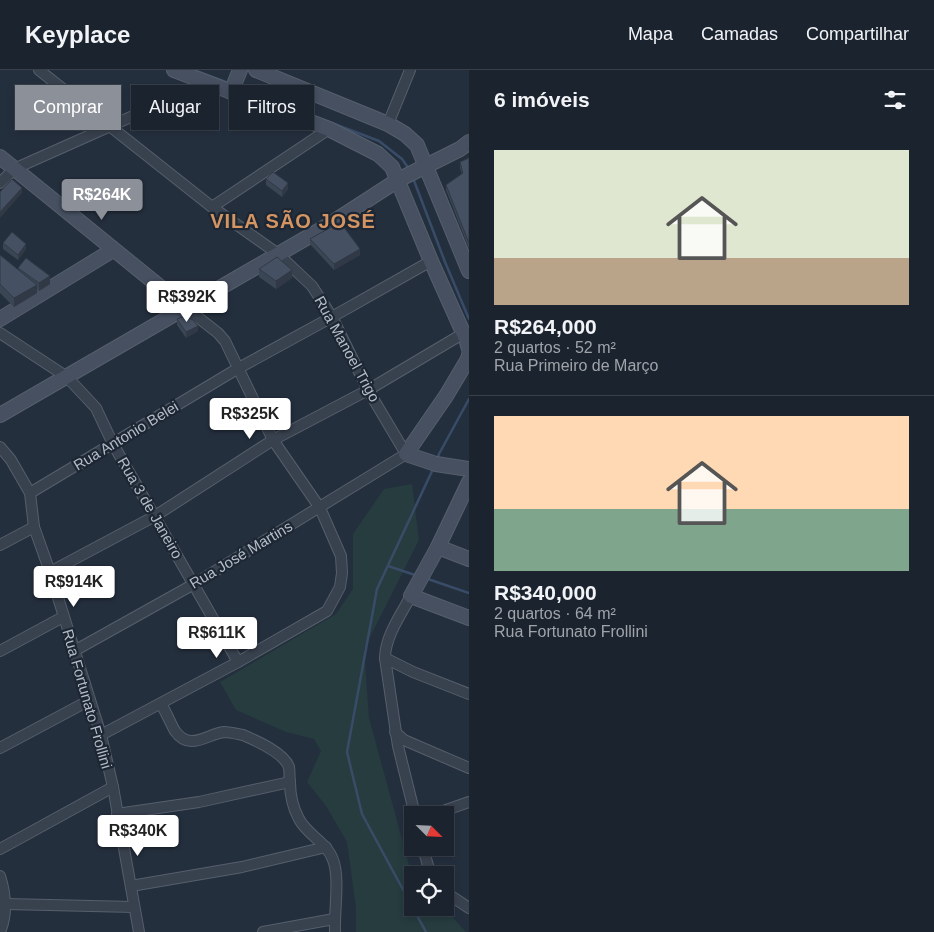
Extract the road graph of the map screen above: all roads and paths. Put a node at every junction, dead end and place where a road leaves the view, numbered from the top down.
1 (39, 70) edge
2 (256, 70) edge
3 (410, 70) edge
4 (240, 71) edge
5 (178, 72) edge
6 (207, 83) junction
7 (57, 85) edge
8 (181, 85) edge
9 (202, 85) edge
10 (235, 85) edge
11 (229, 88) edge
12 (314, 123) edge
13 (388, 124) junction
14 (329, 129) junction
15 (102, 130) edge
16 (113, 130) edge
17 (469, 142) edge
18 (0, 157) edge
19 (14, 169) junction
20 (413, 173) junction
21 (0, 183) edge
22 (212, 207) junction
23 (113, 250) junction
24 (278, 254) junction
25 (431, 261) junction
26 (469, 271) edge
27 (186, 308) junction
28 (332, 317) junction
29 (0, 319) edge
30 (466, 332) edge
31 (0, 333) edge
32 (469, 349) edge
33 (469, 355) edge
34 (237, 368) junction
35 (67, 377) junction
36 (368, 390) junction
37 (0, 415) edge
38 (273, 440) junction
39 (113, 444) junction
40 (0, 447) edge
41 (412, 456) junction
42 (469, 469) edge
43 (469, 482) edge
44 (30, 493) junction
45 (320, 508) junction
46 (155, 516) junction
47 (34, 527) junction
48 (0, 545) edge
49 (438, 547) junction
50 (469, 559) edge
51 (50, 572) junction
52 (194, 584) junction
53 (411, 596) junction
54 (63, 617) junction
55 (469, 618) edge
56 (0, 651) edge
57 (74, 651) junction
58 (385, 658) junction
59 (238, 662) junction
60 (469, 694) edge
61 (90, 700) junction
62 (161, 704) junction
63 (395, 732) junction
64 (101, 735) junction
65 (0, 748) edge
66 (469, 768) edge
67 (290, 782) junction
68 (113, 787) junction
69 (469, 802) edge
70 (413, 806) edge
71 (454, 807) edge
72 (117, 814) junction
73 (326, 847) junction
74 (0, 849) edge
75 (0, 876) edge
76 (131, 886) junction
77 (454, 898) edge
78 (6, 904) junction
79 (134, 907) junction
80 (469, 908) edge
81 (334, 919) junction
82 (0, 932) edge
83 (139, 932) edge
84 (264, 932) edge
85 (335, 932) edge

1 - 7 street, Rua Manoel Trigo
2 - 13 street
3 - 13 street
4 - 10 street
5 - 6 street
5 - 8 street
6 - 9 street
6 - 11 street
12 - 14 street
13 - 20 street
14 - 20 street
14 - 22 street
15 - 19 street
16 - 22 street, Rua Manoel Trigo
17 - 20 street
18 - 19 street
19 - 21 street
19 - 23 street
20 - 24 street
20 - 25 street
20 - 26 street
22 - 24 street, Rua Manoel Trigo
23 - 27 street
23 - 29 street
24 - 27 street
24 - 28 street, Rua Manoel Trigo
25 - 28 street, Rua Antonio Belei
25 - 30 street
27 - 34 street
27 - 35 street
28 - 34 street, Rua Antonio Belei
28 - 36 street, Rua Manoel Trigo
30 - 32 street
30 - 36 street
31 - 35 street, Rua 3 de Janeiro
33 - 41 street
34 - 38 street
34 - 39 street, Rua Antonio Belei
35 - 37 street
35 - 39 street, Rua 3 de Janeiro
36 - 38 street
36 - 41 street, Rua Manoel Trigo
38 - 45 street
38 - 46 street
39 - 44 street, Rua Antonio Belei
39 - 46 street, Rua 3 de Janeiro
40 - 44 street, Rua Fortunato Frollini
41 - 42 street
41 - 45 street, Rua José Martins
43 - 49 street
44 - 47 street, Rua Fortunato Frollini
45 - 52 street, Rua José Martins
45 - 59 street
46 - 51 street
46 - 52 street, Rua 3 de Janeiro
47 - 48 street
47 - 51 street, Rua Fortunato Frollini
49 - 50 street
49 - 53 street
51 - 54 street, Rua Fortunato Frollini
52 - 57 street, Rua José Martins
52 - 59 street, Rua 3 de Janeiro
53 - 55 street
53 - 58 street
54 - 56 street
54 - 57 street, Rua Fortunato Frollini
57 - 61 street, Rua Fortunato Frollini
58 - 60 street
58 - 63 street
59 - 62 street
61 - 64 street, Rua Fortunato Frollini
61 - 65 street
62 - 64 street
62 - 67 street
63 - 66 street
63 - 70 street
64 - 68 street, Rua Fortunato Frollini
67 - 72 street
67 - 73 street
68 - 72 street, Rua Fortunato Frollini
68 - 74 street
69 - 71 street
72 - 76 street, Rua Fortunato Frollini
73 - 76 street
73 - 81 street
75 - 78 street
76 - 79 street, Rua Fortunato Frollini
77 - 80 street
78 - 79 street
78 - 82 street
79 - 83 street, Rua Fortunato Frollini
81 - 84 street
81 - 85 street

